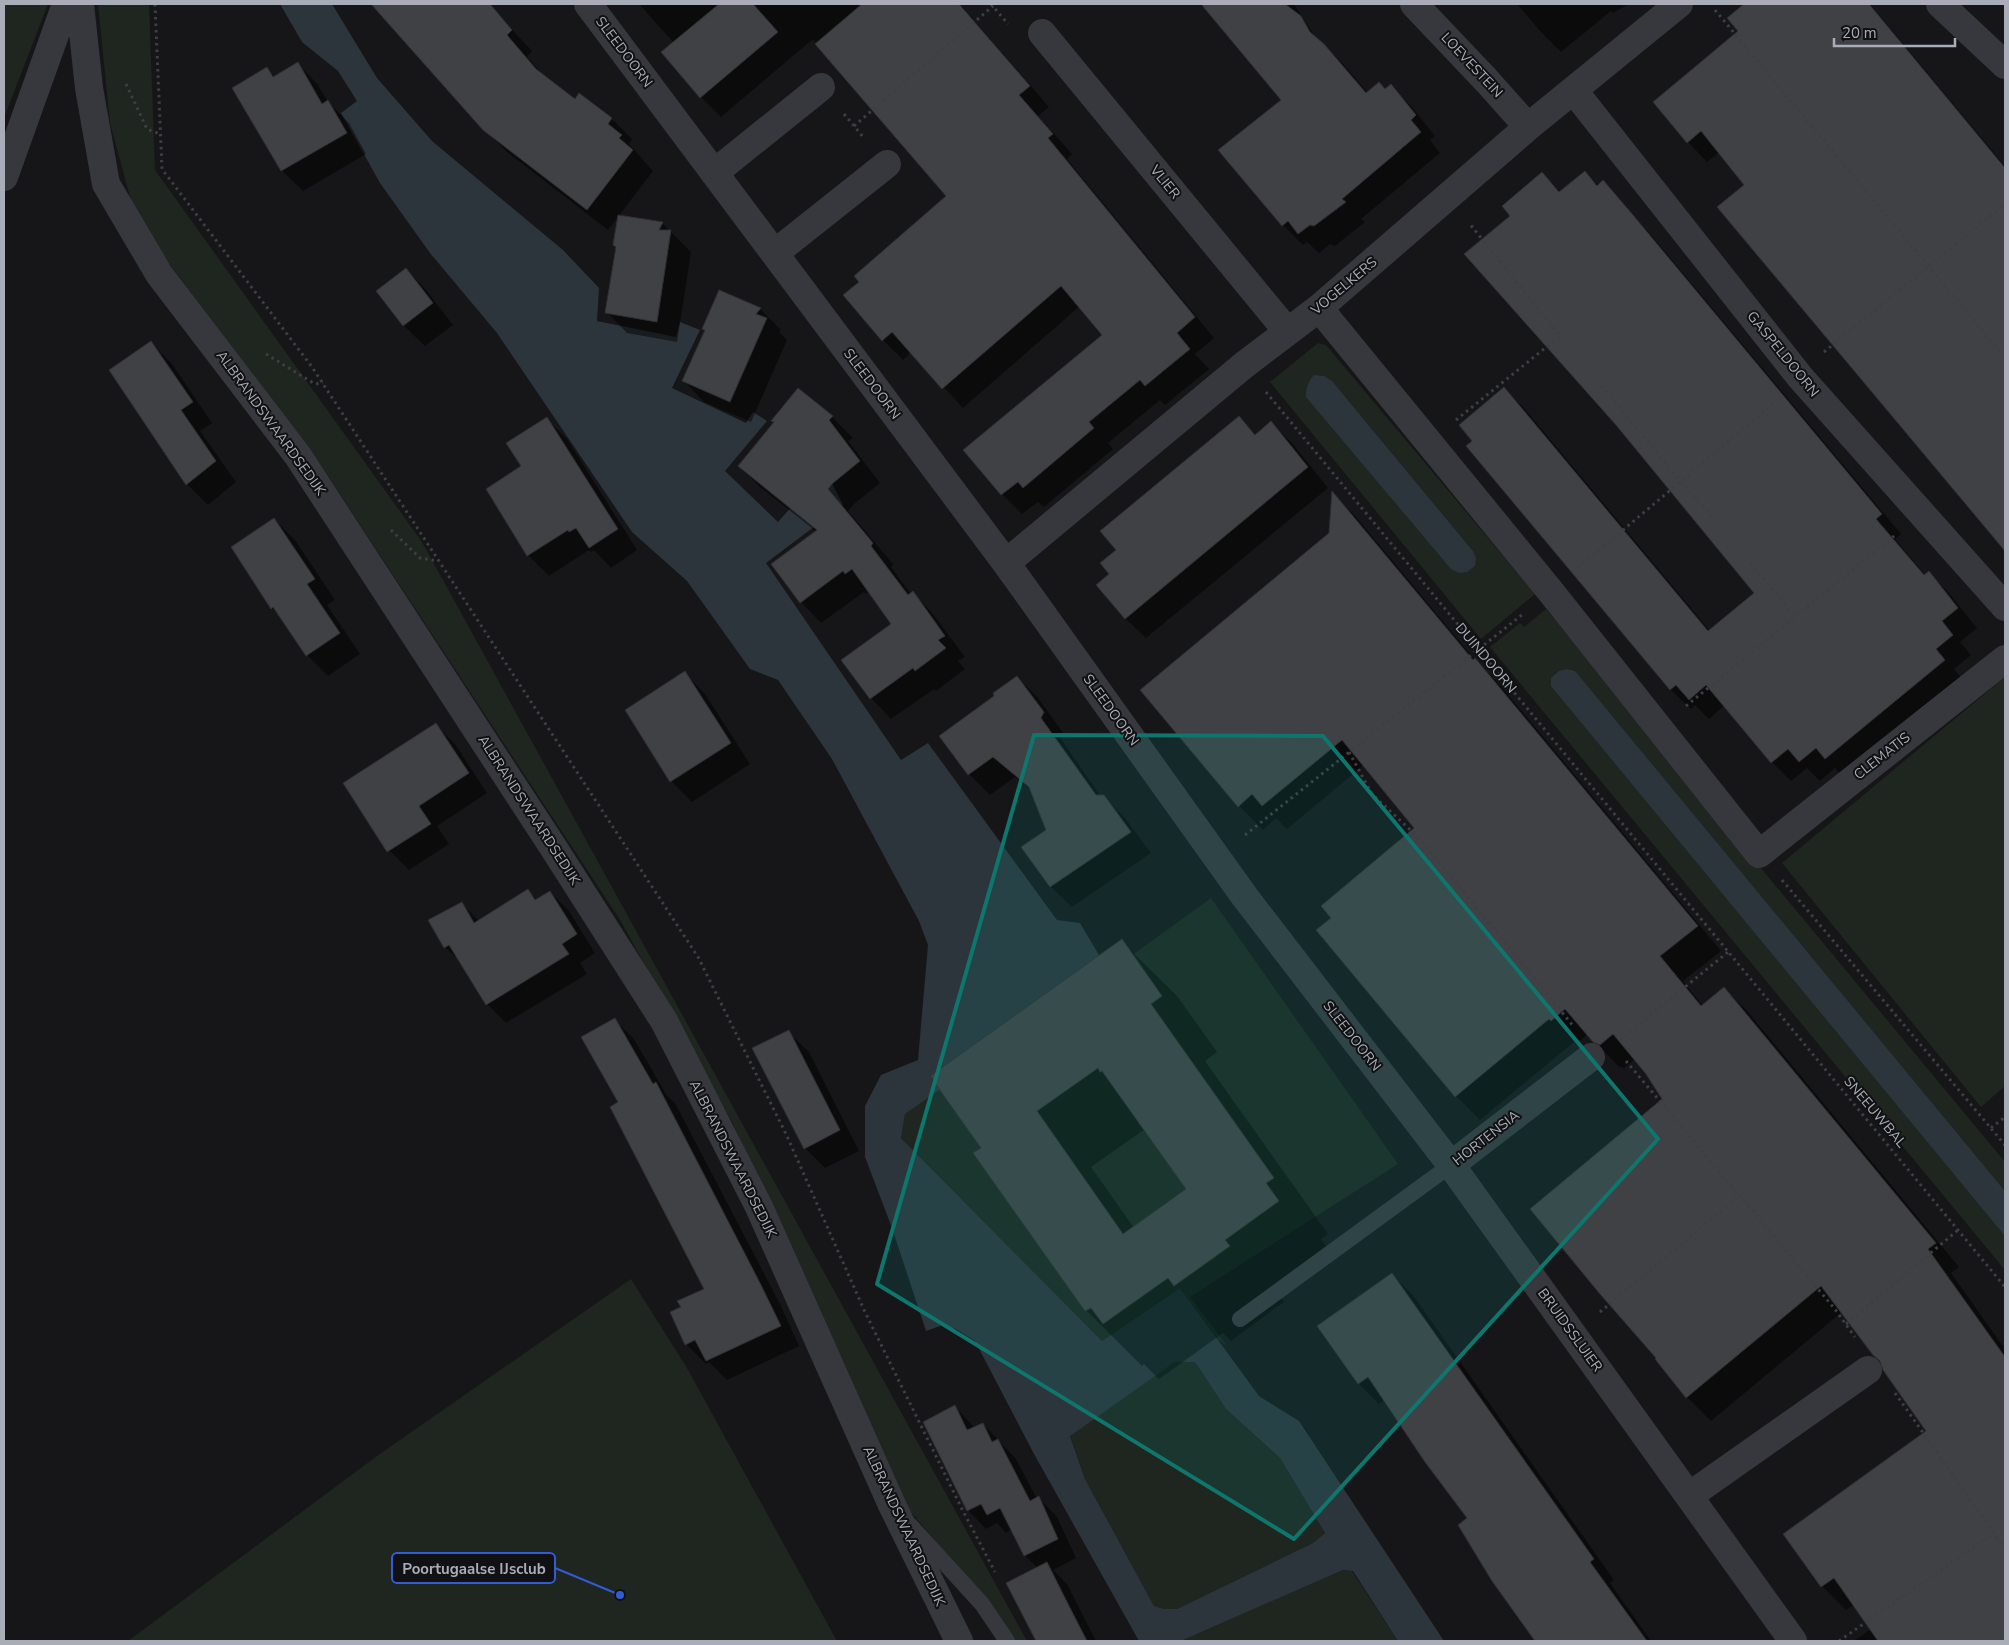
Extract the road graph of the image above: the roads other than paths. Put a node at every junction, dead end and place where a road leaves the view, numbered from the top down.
1 (66, 4) edge
2 (80, 4) edge
3 (588, 4) edge
4 (1414, 4) edge
5 (1679, 4) edge
6 (1940, 4) edge
7 (1042, 33) dead end
8 (2005, 65) edge
9 (821, 87) road end
10 (1574, 91) junction
11 (1528, 128) junction
12 (887, 164) road end
13 (714, 173) junction
14 (4, 177) edge
15 (775, 253) junction
16 (1319, 308) junction
17 (1287, 331) junction
18 (1006, 563) junction
19 (2005, 607) edge
20 (2005, 659) edge
21 (1602, 1051) road end
22 (1451, 1165) junction
23 (1240, 1319) dead end
24 (1868, 1370) dead end
25 (1689, 1496) junction
26 (892, 1505) junction
27 (960, 1641) edge
28 (1007, 1641) edge
29 (1793, 1641) edge

1 - 14 street
2 - 26 street, ALBRANDSWAARDSEDIJK
3 - 13 street, SLEEDOORN
4 - 11 street, LOEVESTEIN
5 - 10 street, VOGELKERS
6 - 8 street
7 - 17 street, VLIER
9 - 13 street
10 - 11 street, VOGELKERS
10 - 19 street, GASPELDOORN
11 - 16 street, VOGELKERS
12 - 15 street
13 - 15 street, SLEEDOORN
15 - 18 street, SLEEDOORN
16 - 17 street, VOGELKERS
16 - 20 street, CLEMATIS
17 - 18 street, VOGELKERS
18 - 22 street, SLEEDOORN
21 - 22 street, HORTENSIA
22 - 23 lane, HORTENSIA
22 - 25 street, BRUIDSSLUIER
24 - 25 street
25 - 29 street, BRUIDSSLUIER
26 - 27 street, ALBRANDSWAARDSEDIJK
26 - 28 lane

